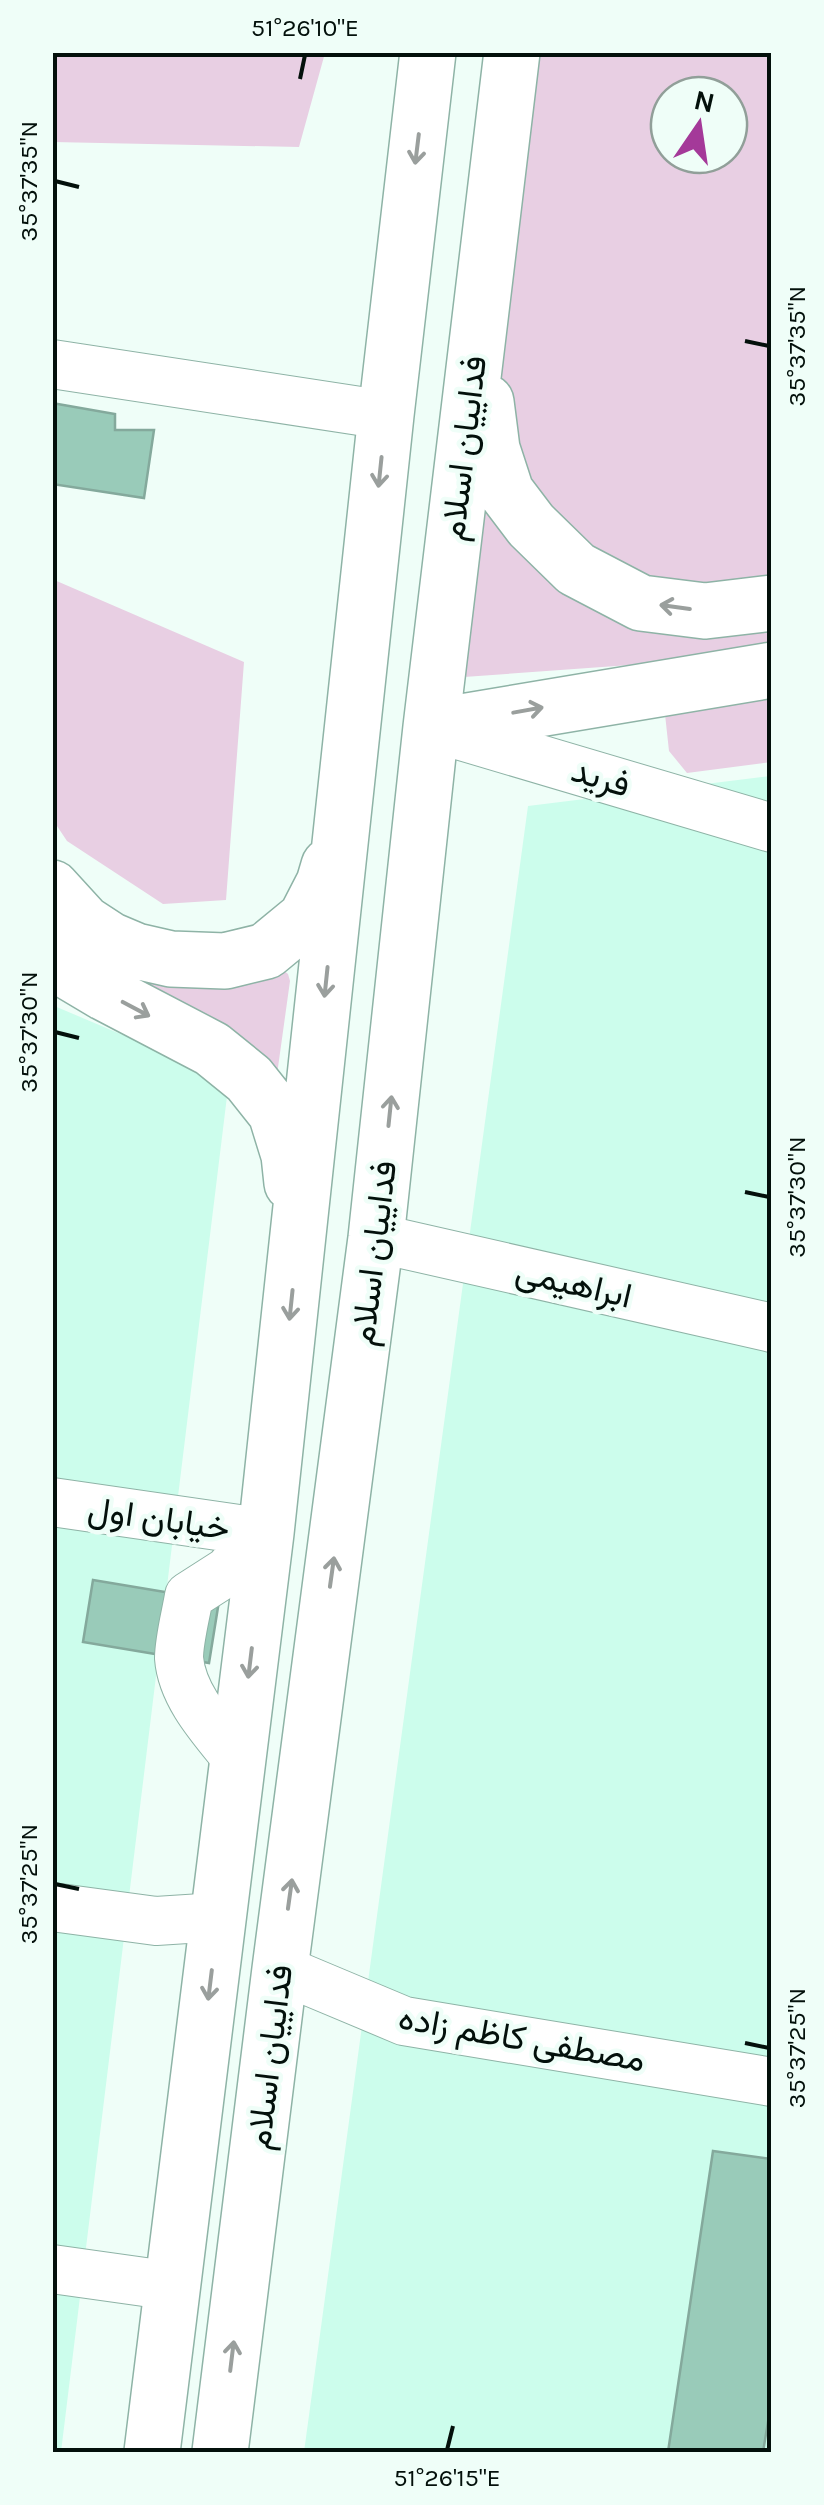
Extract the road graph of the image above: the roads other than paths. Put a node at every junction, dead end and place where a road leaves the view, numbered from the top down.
1 (428, 52) edge
2 (512, 52) edge
3 (480, 308) junction
4 (52, 364) edge
5 (386, 415) junction
6 (772, 602) edge
7 (772, 670) edge
8 (432, 726) junction
9 (344, 816) junction
10 (772, 828) edge
11 (52, 888) edge
12 (52, 958) edge
13 (376, 1238) junction
14 (298, 1242) junction
15 (772, 1328) edge
16 (52, 1502) edge
17 (266, 1533) junction
18 (52, 1906) edge
19 (218, 1917) junction
20 (280, 1969) junction
21 (772, 2082) edge
22 (52, 2269) edge
23 (172, 2286) junction
24 (152, 2452) edge
25 (220, 2452) edge

1 -> 5 main road, فداییان اسلام
2 - 3 main road, فداییان اسلام
6 -> 3 main road
3 - 8 main road, فداییان اسلام
4 - 5 street
5 -> 9 main road, فداییان اسلام
8 -> 7 main road
8 - 10 street, فرید
13 -> 8 main road, فداییان اسلام
9 - 11 main road
9 -> 14 main road, فداییان اسلام
12 -> 14 main road
13 - 15 street, ابراهیمی
20 -> 13 main road, فداییان اسلام
14 -> 17 main road, فداییان اسلام
16 - 17 street, خیابان اول
17 -> 19 main road, فداییان اسلام
18 - 19 street
19 -> 23 main road, فداییان اسلام
20 - 21 street, مصطفی کاظم زاده
25 -> 20 main road, فداییان اسلام
22 - 23 street
23 - 24 main road, فداییان اسلام

